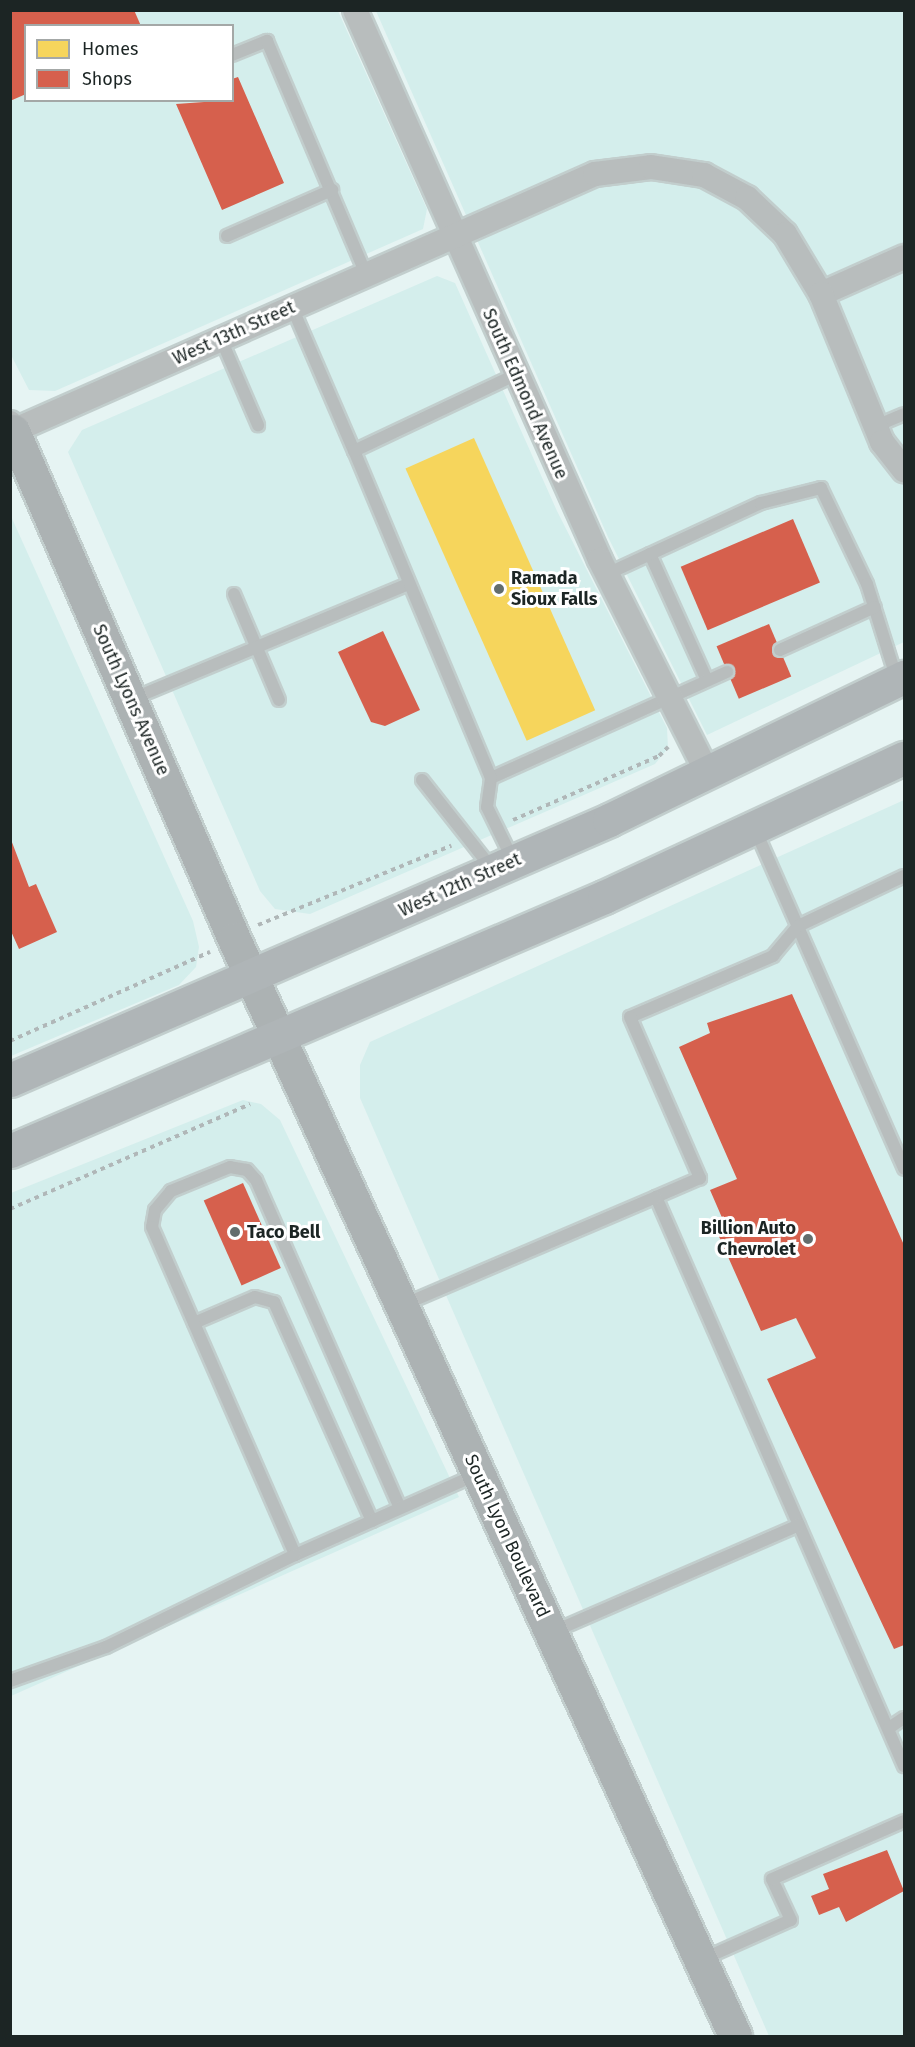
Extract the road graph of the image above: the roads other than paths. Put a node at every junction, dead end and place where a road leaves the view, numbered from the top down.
1 (355, 10) edge
2 (234, 54) edge
3 (332, 190) junction
4 (227, 236) dead end
5 (454, 236) junction
6 (904, 257) edge
7 (366, 274) junction
8 (821, 294) junction
9 (292, 307) junction
10 (221, 339) junction
11 (517, 374) junction
12 (904, 414) edge
13 (258, 425) dead end
14 (876, 426) junction
15 (12, 429) edge
16 (354, 451) junction
17 (904, 470) edge
18 (650, 554) junction
19 (607, 574) junction
20 (408, 584) junction
21 (234, 594) dead end
22 (874, 607) junction
23 (257, 646) junction
24 (780, 650) dead end
25 (727, 672) dead end
26 (901, 679) edge
27 (707, 680) junction
28 (671, 696) junction
29 (131, 699) junction
30 (279, 700) dead end
31 (904, 758) edge
32 (707, 772) junction
33 (490, 778) junction
34 (422, 780) dead end
35 (754, 827) junction
36 (504, 866) junction
37 (904, 876) edge
38 (798, 926) junction
39 (252, 976) junction
40 (279, 1037) junction
41 (10, 1080) edge
42 (10, 1151) edge
43 (904, 1169) edge
44 (656, 1197) junction
45 (402, 1306) junction
46 (194, 1323) junction
47 (479, 1474) junction
48 (400, 1508) junction
49 (372, 1521) junction
50 (799, 1525) junction
51 (295, 1555) junction
52 (551, 1632) junction
53 (10, 1681) edge
54 (904, 1718) edge
55 (889, 1728) junction
56 (904, 1766) edge
57 (904, 1821) edge
58 (701, 1959) junction
59 (735, 2037) edge

1 - 5 street, South Edmond Avenue
2 - 3 lane
3 - 4 lane
3 - 7 lane
5 - 7 street, West 13th Street
5 - 8 street, West 13th Street
5 - 11 street, South Edmond Avenue
6 - 8 street
7 - 9 street, West 13th Street
8 - 14 street, West 13th Street
9 - 10 street, West 13th Street
9 - 16 lane
10 - 13 lane
10 - 15 street, West 13th Street
11 - 16 lane
11 - 19 street, South Edmond Avenue
12 - 14 lane
14 - 17 street, West 13th Street
15 - 29 street, South Lyons Avenue
16 - 20 lane
18 - 19 lane
18 - 22 lane
18 - 27 lane
19 - 28 street, South Edmond Avenue
20 - 23 lane
20 - 33 lane
21 - 23 lane
22 - 24 lane
22 - 26 lane
23 - 29 lane
23 - 30 lane
25 - 27 lane
26 - 32 main road, West 12th Street
27 - 28 lane
28 - 32 street, South Edmond Avenue
28 - 33 lane
29 - 39 street, South Lyons Avenue
31 - 35 main road
32 - 36 main road, West 12th Street
33 - 36 lane
34 - 36 lane
35 - 38 lane
35 - 40 main road
36 - 39 main road, West 12th Street
37 - 38 lane
38 - 43 lane
38 - 44 lane
39 - 40 street, South Lyons Avenue
39 - 41 main road, West 12th Street
40 - 42 main road
40 - 45 street, South Lyon Boulevard
44 - 45 lane
44 - 50 lane
45 - 47 street, South Lyon Boulevard
46 - 48 lane
46 - 49 lane
46 - 51 lane
47 - 48 lane
47 - 52 street, South Lyon Boulevard
48 - 49 lane
49 - 51 lane
50 - 52 lane
50 - 55 lane
51 - 53 lane
52 - 58 street, South Lyon Boulevard
54 - 55 lane
55 - 56 lane
57 - 58 lane
58 - 59 street, South Lyon Boulevard

